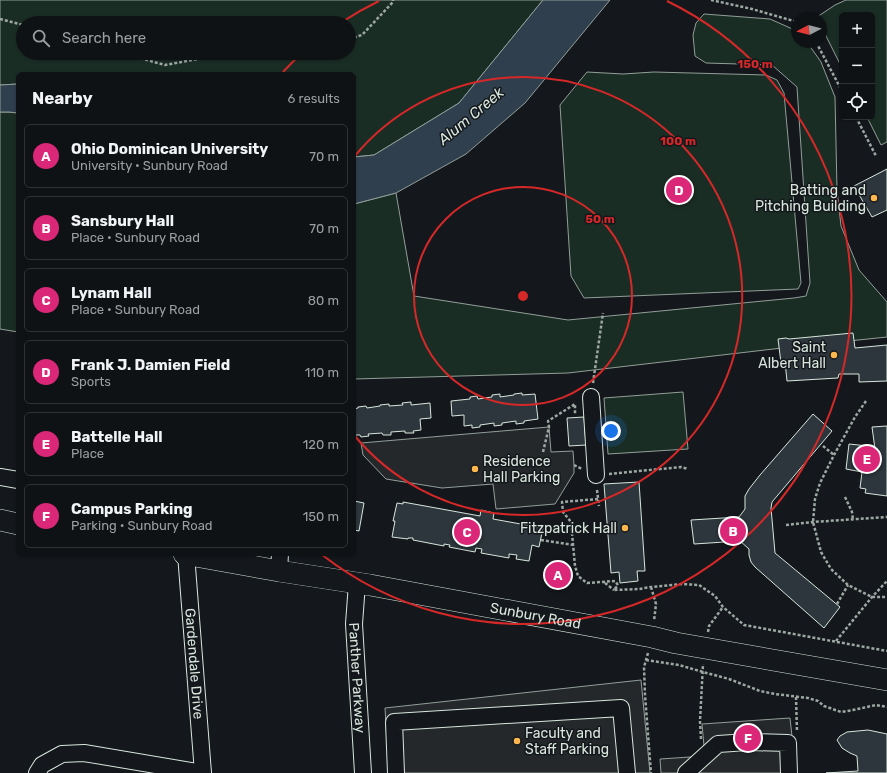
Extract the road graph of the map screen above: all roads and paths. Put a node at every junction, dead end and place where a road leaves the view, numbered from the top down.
1 (393, 0) edge
2 (711, 0) edge
3 (0, 19) edge
4 (791, 20) edge
5 (16, 23) edge
6 (356, 37) edge
7 (819, 48) edge
8 (146, 60) edge
9 (192, 60) edge
10 (839, 85) edge
11 (858, 120) edge
12 (876, 156) dead end
13 (603, 313) dead end
14 (591, 397) joint
15 (866, 401) dead end
16 (575, 415) dead end
17 (823, 446) dead end
18 (543, 452) dead end
19 (834, 455) junction
20 (688, 469) dead end
21 (596, 475) joint
22 (0, 478) edge
23 (16, 480) edge
24 (845, 497) dead end
25 (598, 499) dead end
26 (887, 517) edge
27 (0, 520) edge
28 (853, 520) junction
29 (813, 522) junction
30 (16, 524) edge
31 (786, 525) dead end
32 (541, 540) dead end
33 (573, 545) junction
34 (185, 556) edge
35 (209, 556) edge
36 (280, 562) edge
37 (887, 581) edge
38 (604, 582) junction
39 (357, 583) junction
40 (848, 585) junction
41 (651, 586) junction
42 (614, 590) junction
43 (872, 597) junction
44 (887, 597) edge
45 (837, 604) dead end
46 (652, 637) junction
47 (835, 641) junction
48 (887, 651) edge
49 (646, 660) junction
50 (703, 672) junction
51 (887, 680) edge
52 (887, 707) edge
53 (701, 742) dead end
54 (40, 769) edge
55 (203, 773) edge
56 (364, 773) edge
57 (396, 773) edge
58 (627, 773) edge
59 (651, 773) edge
60 (686, 773) edge
61 (789, 773) edge

1 - 6 path
2 - 4 path
3 - 5 path
7 - 10 path
8 - 9 path
11 - 12 path
13 - 14 path
14 - 21 street
15 - 19 path
16 - 18 path
17 - 19 path
19 - 29 path
20 - 21 path
22 - 23 street
24 - 28 path
25 - 33 path
26 - 28 path
27 - 30 main road
28 - 29 path
29 - 31 path
29 - 40 path
32 - 33 path
33 - 38 path
34 - 55 street, Gardendale Drive
35 - 36 main road, Sunbury Road
36 - 39 main road, Sunbury Road
37 - 43 path
38 - 42 path
38 - 42 path
39 - 46 main road, Sunbury Road
39 - 56 street, Panther Parkway
40 - 43 path
40 - 45 path
41 - 42 path
41 - 46 path
41 - 47 path
43 - 44 path
43 - 47 path
46 - 49 path
46 - 51 main road, Sunbury Road
47 - 48 path
49 - 50 path
49 - 59 path
50 - 52 path
50 - 53 path
54 - 55 street
57 - 58 street
60 - 61 street

